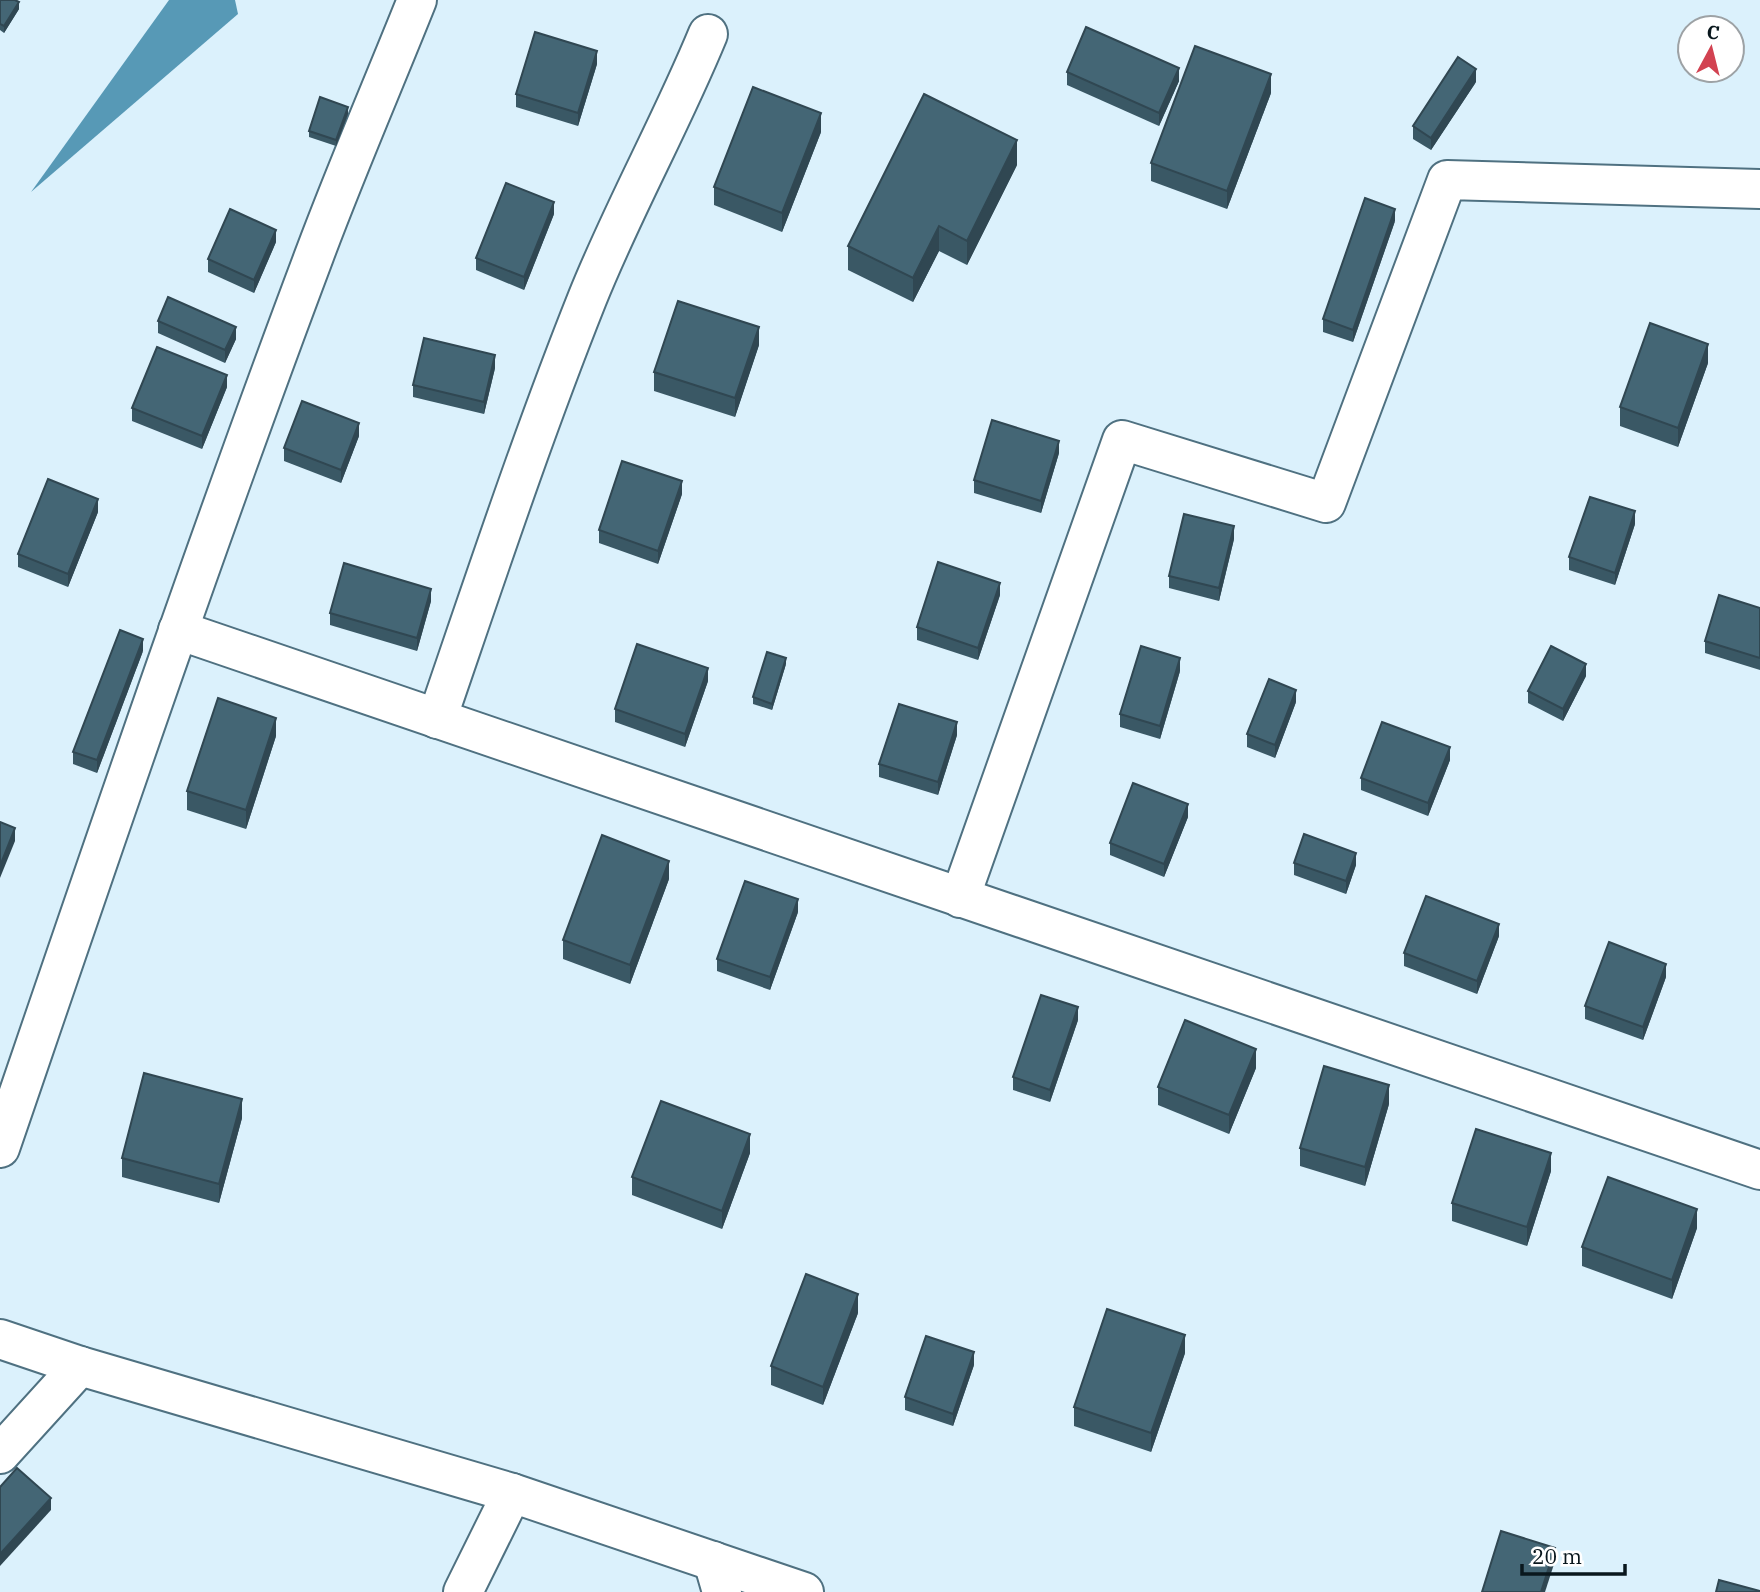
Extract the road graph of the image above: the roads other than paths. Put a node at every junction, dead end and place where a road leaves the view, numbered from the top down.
1 (417, 0) edge
2 (708, 34) dead end
3 (1760, 189) edge
4 (178, 630) junction
5 (437, 719) junction
6 (960, 898) junction
7 (0, 1148) edge
8 (1760, 1170) edge
9 (0, 1339) edge
10 (80, 1366) junction
11 (0, 1454) edge
12 (512, 1493) junction
13 (717, 1576) edge
14 (463, 1592) edge
15 (804, 1592) edge

1 - 4 street
2 - 5 street
3 - 6 street
4 - 5 street
4 - 7 street
5 - 6 street
6 - 8 street
9 - 10 street
10 - 11 street
10 - 12 street
12 - 13 street
12 - 14 street
13 - 15 street

